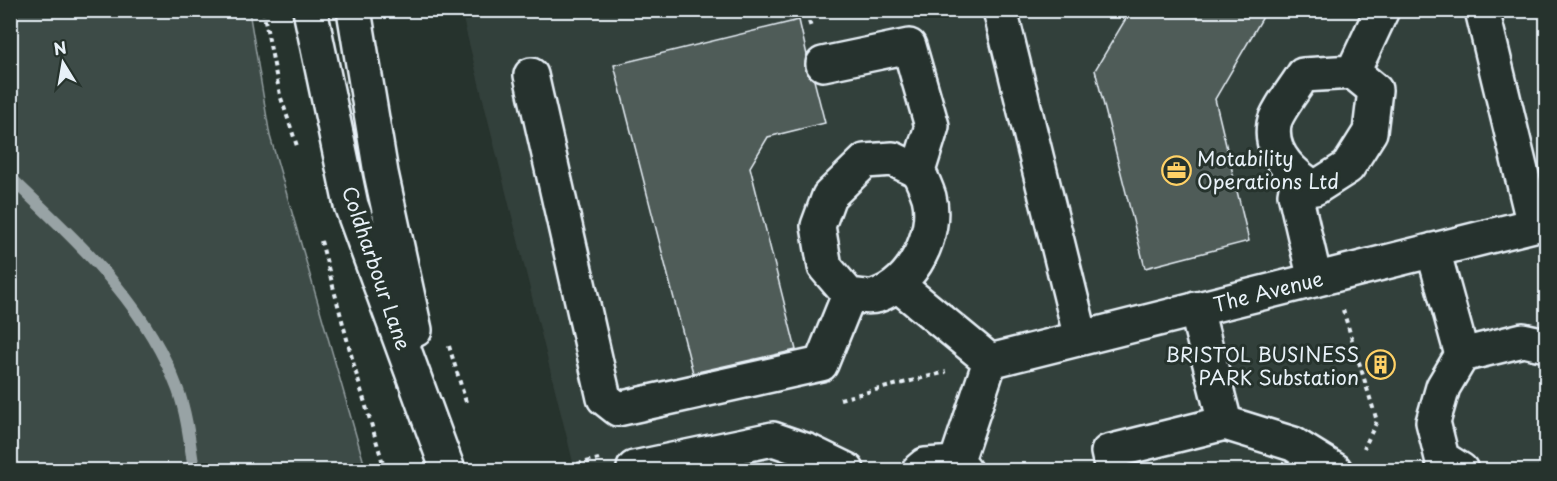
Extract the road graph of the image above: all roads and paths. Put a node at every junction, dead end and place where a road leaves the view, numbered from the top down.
1 (310, 10) edge
2 (354, 10) edge
3 (786, 10) edge
4 (1000, 10) edge
5 (1382, 10) edge
6 (1482, 10) edge
7 (788, 18) dead end
8 (823, 64) dead end
9 (1353, 72) junction
10 (531, 75) dead end
11 (918, 171) junction
12 (1298, 178) junction
13 (1540, 224) edge
14 (1433, 250) junction
15 (1323, 278) junction
16 (897, 285) junction
17 (849, 295) junction
18 (1196, 309) junction
19 (1081, 338) junction
20 (1539, 340) edge
21 (1462, 356) junction
22 (990, 361) junction
23 (1225, 423) junction
24 (1362, 451) dead end
25 (445, 461) edge
26 (960, 467) edge
27 (1449, 467) edge
28 (635, 471) edge
29 (847, 471) edge
30 (919, 471) edge
31 (1112, 471) edge
32 (1335, 471) edge

1 - 25 street, Coldharbour Lane
2 - 25 street, Coldharbour Lane
3 - 7 path
4 - 19 street
5 - 9 street
6 - 13 street
8 - 11 street
9 - 12 street
9 - 12 street
10 - 17 street
11 - 16 street
11 - 17 street
12 - 15 street
13 - 14 street, The Avenue
14 - 15 street, The Avenue
14 - 21 street
15 - 18 street, The Avenue
15 - 24 path
16 - 17 street
16 - 22 street
18 - 19 street, The Avenue
18 - 23 street
19 - 22 street, The Avenue
20 - 21 street
21 - 27 street
22 - 26 street
23 - 31 street
23 - 32 street
26 - 30 street
28 - 29 street

